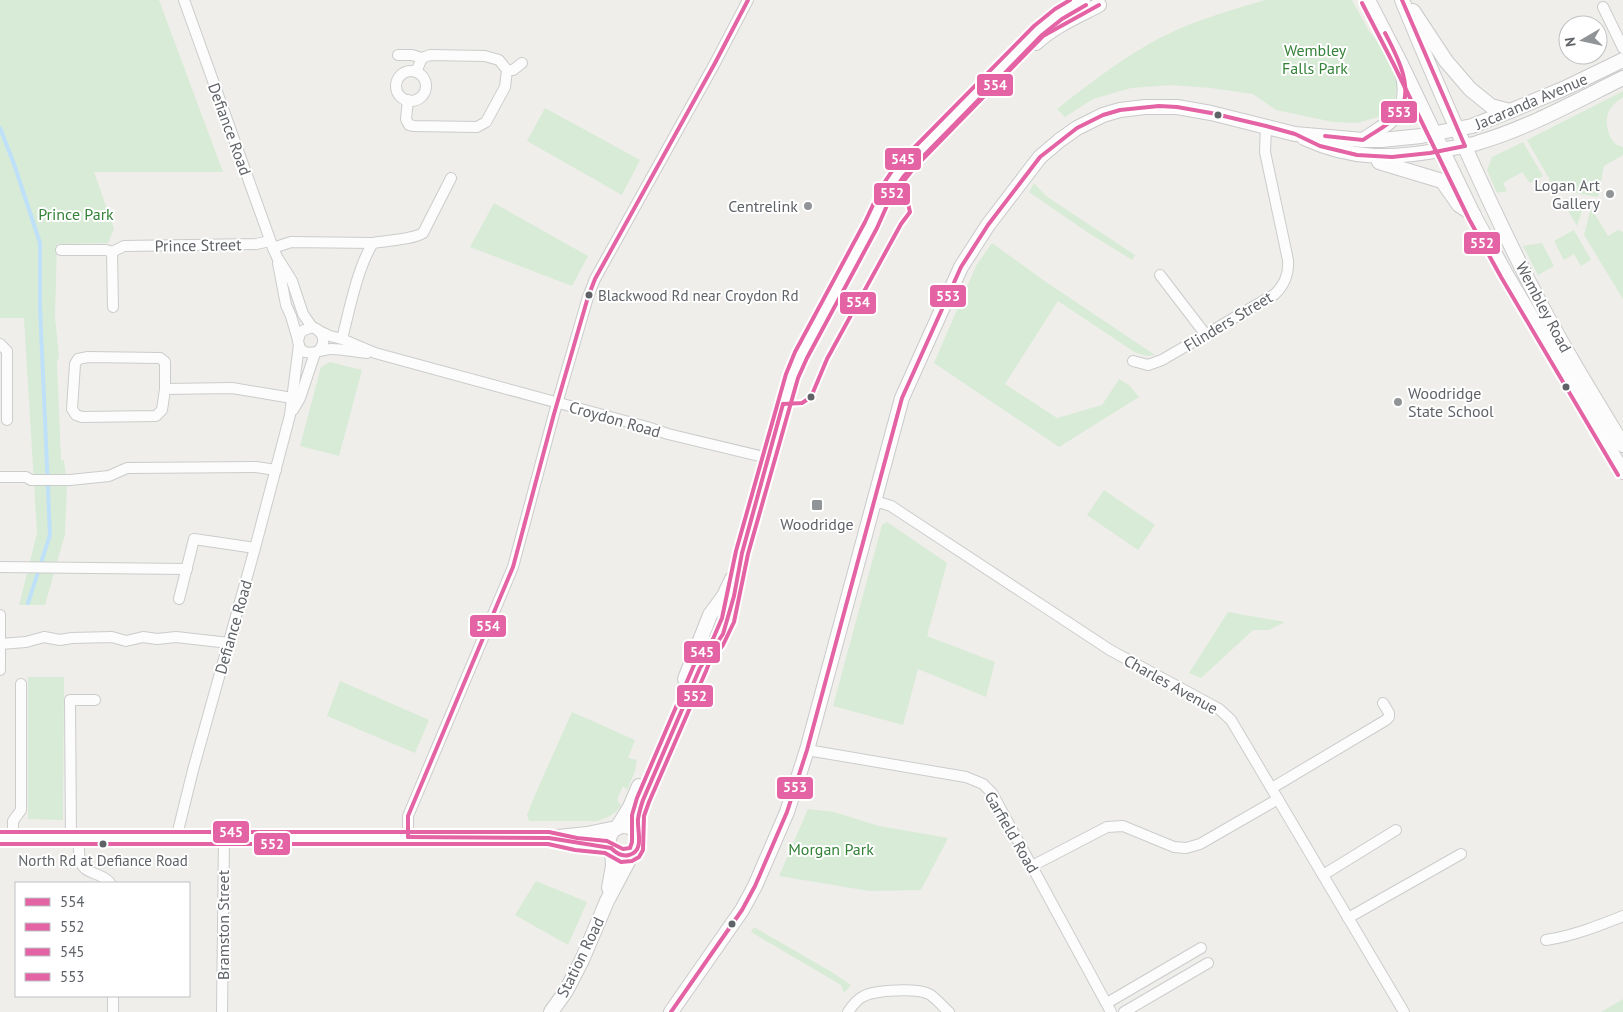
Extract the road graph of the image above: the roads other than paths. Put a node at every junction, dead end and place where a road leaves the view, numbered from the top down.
1 (184, 0) edge
2 (748, 0) edge
3 (1083, 0) edge
4 (1368, 0) edge
5 (1402, 0) edge
6 (1406, 0) edge
7 (1099, 1) edge
8 (1603, 6) dead end
9 (1033, 41) junction
10 (1623, 48) edge
11 (398, 55) dead end
12 (422, 58) junction
13 (1623, 60) edge
14 (1400, 62) junction
15 (522, 63) dead end
16 (507, 70) junction
17 (416, 72) junction
18 (1623, 78) edge
19 (408, 100) junction
20 (1510, 111) junction
21 (1266, 126) junction
22 (1457, 129) junction
23 (1435, 133) junction
24 (1295, 134) junction
25 (1363, 140) junction
26 (1465, 146) junction
27 (1444, 150) junction
28 (1356, 155) junction
29 (451, 178) dead end
30 (1474, 216) junction
31 (373, 244) junction
32 (273, 249) junction
33 (61, 250) dead end
34 (112, 252) junction
35 (1160, 275) dead end
36 (113, 308) dead end
37 (315, 329) junction
38 (1206, 335) junction
39 (342, 339) junction
40 (298, 342) junction
41 (0, 344) edge
42 (317, 352) junction
43 (375, 354) junction
44 (1133, 361) dead end
45 (165, 389) junction
46 (292, 398) junction
47 (557, 402) junction
48 (290, 415) junction
49 (7, 420) dead end
50 (1623, 445) edge
51 (768, 458) junction
52 (276, 470) junction
53 (1623, 472) edge
54 (0, 477) edge
55 (875, 500) junction
56 (255, 548) junction
57 (740, 563) junction
58 (0, 568) edge
59 (187, 569) junction
60 (180, 599) dead end
61 (0, 615) edge
62 (710, 615) junction
63 (728, 620) junction
64 (229, 643) junction
65 (0, 644) edge
66 (0, 670) edge
67 (21, 684) dead end
68 (95, 700) dead end
69 (1383, 703) dead end
70 (807, 750) junction
71 (1272, 788) junction
72 (1278, 799) junction
73 (617, 828) junction
74 (1396, 830) dead end
75 (408, 837) junction
76 (7, 838) edge
77 (75, 838) junction
78 (176, 838) junction
79 (549, 838) junction
80 (224, 839) junction
81 (639, 839) junction
82 (611, 848) junction
83 (632, 854) junction
84 (1461, 854) dead end
85 (1032, 866) junction
86 (1323, 875) junction
87 (109, 882) edge
88 (606, 901) junction
89 (1623, 916) edge
90 (1348, 918) junction
91 (1546, 940) dead end
92 (1201, 948) dead end
93 (1208, 963) dead end
94 (113, 997) edge
95 (1109, 1008) edge
96 (113, 1012) edge
97 (222, 1012) edge
98 (552, 1012) edge
99 (672, 1012) edge
100 (848, 1012) edge
101 (949, 1012) edge
102 (1124, 1012) edge
103 (1404, 1012) edge

1 - 32 street, Defiance Road
2 - 47 street
3 - 9 street
4 - 14 street, Wembley Road
5 - 22 street, Wembley Road
6 - 20 street
7 - 9 street
8 - 10 street
9 - 51 street
11 - 12 street
12 - 16 street
12 - 17 street
13 - 20 street, Jacaranda Avenue
14 - 23 street, Wembley Road
14 - 25 street
15 - 16 street
16 - 19 street
17 - 19 street
17 - 19 street
18 - 26 street, Jacaranda Avenue
20 - 22 street, Jacaranda Avenue
21 - 24 street
21 - 38 street, Flinders Street
21 - 55 street
22 - 23 street, Jacaranda Avenue
22 - 26 street, Wembley Road
23 - 25 street, Jacaranda Avenue
23 - 27 street, Wembley Road
24 - 25 street, Jacaranda Avenue
24 - 28 street
26 - 27 street, Jacaranda Avenue
26 - 50 street, Wembley Road
27 - 28 street, Jacaranda Avenue
27 - 30 street, Wembley Road
28 - 30 street
29 - 31 street, Prince Street
30 - 53 street, Wembley Road
31 - 32 street, Prince Street
31 - 39 street
32 - 34 street, Prince Street
32 - 37 street, Defiance Road
32 - 40 street, Defiance Road
33 - 34 street
34 - 36 street
35 - 38 street
37 - 39 street, Croydon Road
37 - 40 street
37 - 42 street
38 - 44 street, Flinders Street
39 - 43 street, Croydon Road
40 - 42 street
40 - 46 street, Defiance Road
41 - 49 street
42 - 43 street, Croydon Road
42 - 48 street, Defiance Road
43 - 47 street, Croydon Road
45 - 45 street
45 - 46 street
46 - 48 street, Defiance Road
47 - 51 street, Croydon Road
47 - 75 street
48 - 52 street, Defiance Road
51 - 57 street
52 - 54 street
52 - 56 street, Defiance Road
55 - 70 street
55 - 71 street, Charles Avenue
56 - 59 street
56 - 64 street, Defiance Road
57 - 62 street
57 - 63 street
58 - 59 street
59 - 60 street
61 - 65 street
62 - 63 street
62 - 73 street
63 - 81 street
64 - 65 street
64 - 78 street, Defiance Road
65 - 66 street
67 - 76 street
68 - 77 street
69 - 71 street
70 - 85 street, Garfield Road
70 - 99 street
71 - 72 street, Charles Avenue
72 - 85 street
72 - 86 street, Charles Avenue
73 - 79 street
73 - 81 street
73 - 82 street
74 - 86 street
75 - 79 street
75 - 80 street
76 - 77 street
77 - 78 street
77 - 87 street
78 - 80 street
79 - 82 street
80 - 97 street, Bramston Street
81 - 83 street
82 - 83 street
82 - 88 street, Station Road
83 - 88 street, Station Road
84 - 90 street
85 - 95 street, Garfield Road
86 - 90 street, Charles Avenue
88 - 98 street, Station Road
89 - 91 street
90 - 103 street, Charles Avenue
92 - 95 street
93 - 102 street
94 - 96 street
100 - 101 street

